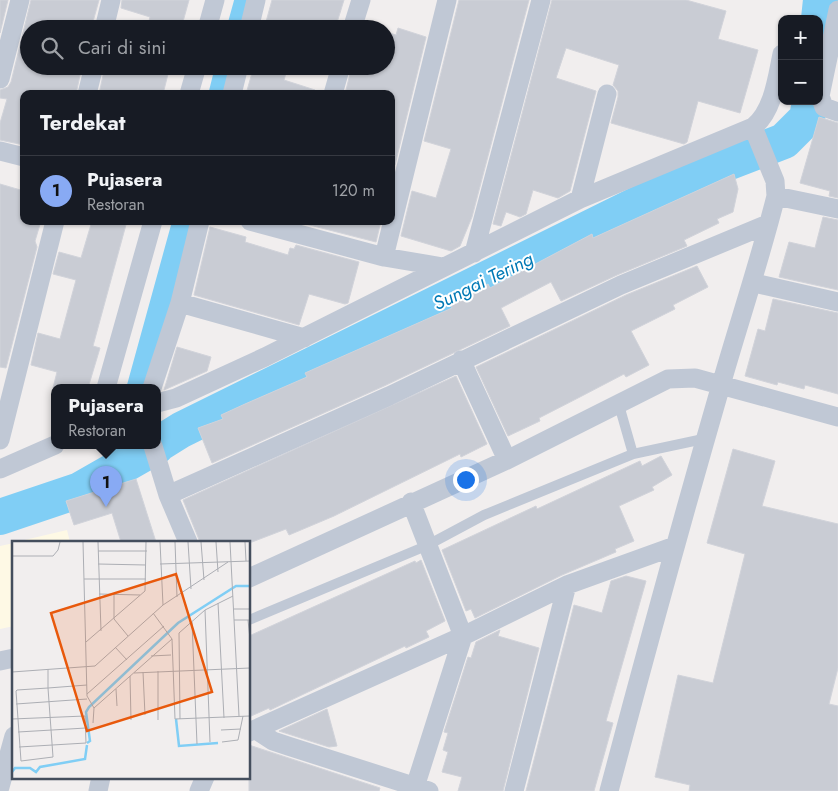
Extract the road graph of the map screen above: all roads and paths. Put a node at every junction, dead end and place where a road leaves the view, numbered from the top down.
1 (20, 0) edge
2 (111, 0) edge
3 (215, 0) edge
4 (256, 0) edge
5 (361, 0) edge
6 (447, 0) edge
7 (541, 0) edge
8 (838, 15) edge
9 (106, 20) edge
10 (209, 20) edge
11 (251, 20) edge
12 (355, 20) edge
13 (780, 60) edge
14 (92, 75) edge
15 (194, 75) edge
16 (237, 75) edge
17 (338, 75) edge
18 (0, 79) edge
19 (89, 90) edge
20 (190, 90) edge
21 (233, 90) edge
22 (333, 90) edge
23 (607, 94) dead end
24 (838, 112) edge
25 (753, 130) junction
26 (0, 151) edge
27 (20, 156) edge
28 (775, 188) junction
29 (580, 199) junction
30 (838, 209) edge
31 (395, 212) edge
32 (768, 224) junction
33 (54, 225) edge
34 (152, 225) edge
35 (199, 225) edge
36 (392, 225) edge
37 (293, 226) edge
38 (474, 253) junction
39 (384, 257) junction
40 (443, 267) junction
41 (754, 283) junction
42 (838, 302) edge
43 (180, 303) junction
44 (304, 338) junction
45 (461, 360) junction
46 (107, 384) edge
47 (153, 384) edge
48 (721, 385) junction
49 (161, 401) edge
50 (619, 405) junction
51 (838, 417) edge
52 (708, 438) junction
53 (0, 440) edge
54 (51, 447) edge
55 (154, 450) edge
56 (633, 454) junction
57 (507, 460) junction
58 (0, 469) edge
59 (168, 495) junction
60 (411, 502) junction
61 (188, 541) edge
62 (426, 546) junction
63 (675, 546) junction
64 (250, 578) edge
65 (568, 585) junction
66 (250, 620) edge
67 (463, 636) junction
68 (253, 731) edge
69 (12, 743) edge
70 (101, 778) edge
71 (204, 778) edge
72 (0, 787) edge
73 (422, 789) edge
74 (98, 791) edge
75 (199, 791) edge
76 (514, 791) edge
77 (609, 791) edge

1 - 18 street
2 - 9 street
3 - 10 street
4 - 11 street
5 - 12 street
6 - 31 street
7 - 38 street
8 - 24 street
13 - 25 street
14 - 19 street
15 - 20 street
16 - 21 street
17 - 22 street
23 - 29 street
25 - 28 street
25 - 29 street
26 - 27 street
28 - 30 street
28 - 32 street
29 - 38 street
32 - 41 street
32 - 45 street
33 - 53 street
34 - 46 street
35 - 43 street
36 - 39 street
37 - 39 street
38 - 40 street
39 - 40 street
40 - 44 street
41 - 42 street
41 - 48 street
43 - 44 street
43 - 47 street
44 - 49 street
45 - 57 street
45 - 59 street
48 - 50 street
48 - 51 street
48 - 52 street
50 - 56 lane
50 - 57 street
52 - 56 lane
52 - 63 street
54 - 58 street
55 - 59 street
56 - 62 lane
57 - 60 street
59 - 61 street
60 - 62 street
60 - 64 street
62 - 66 lane
62 - 67 street
63 - 65 street
63 - 77 street
65 - 67 street
65 - 76 street
67 - 68 street
67 - 73 street
68 - 73 street
69 - 72 street
70 - 74 street
71 - 75 street

